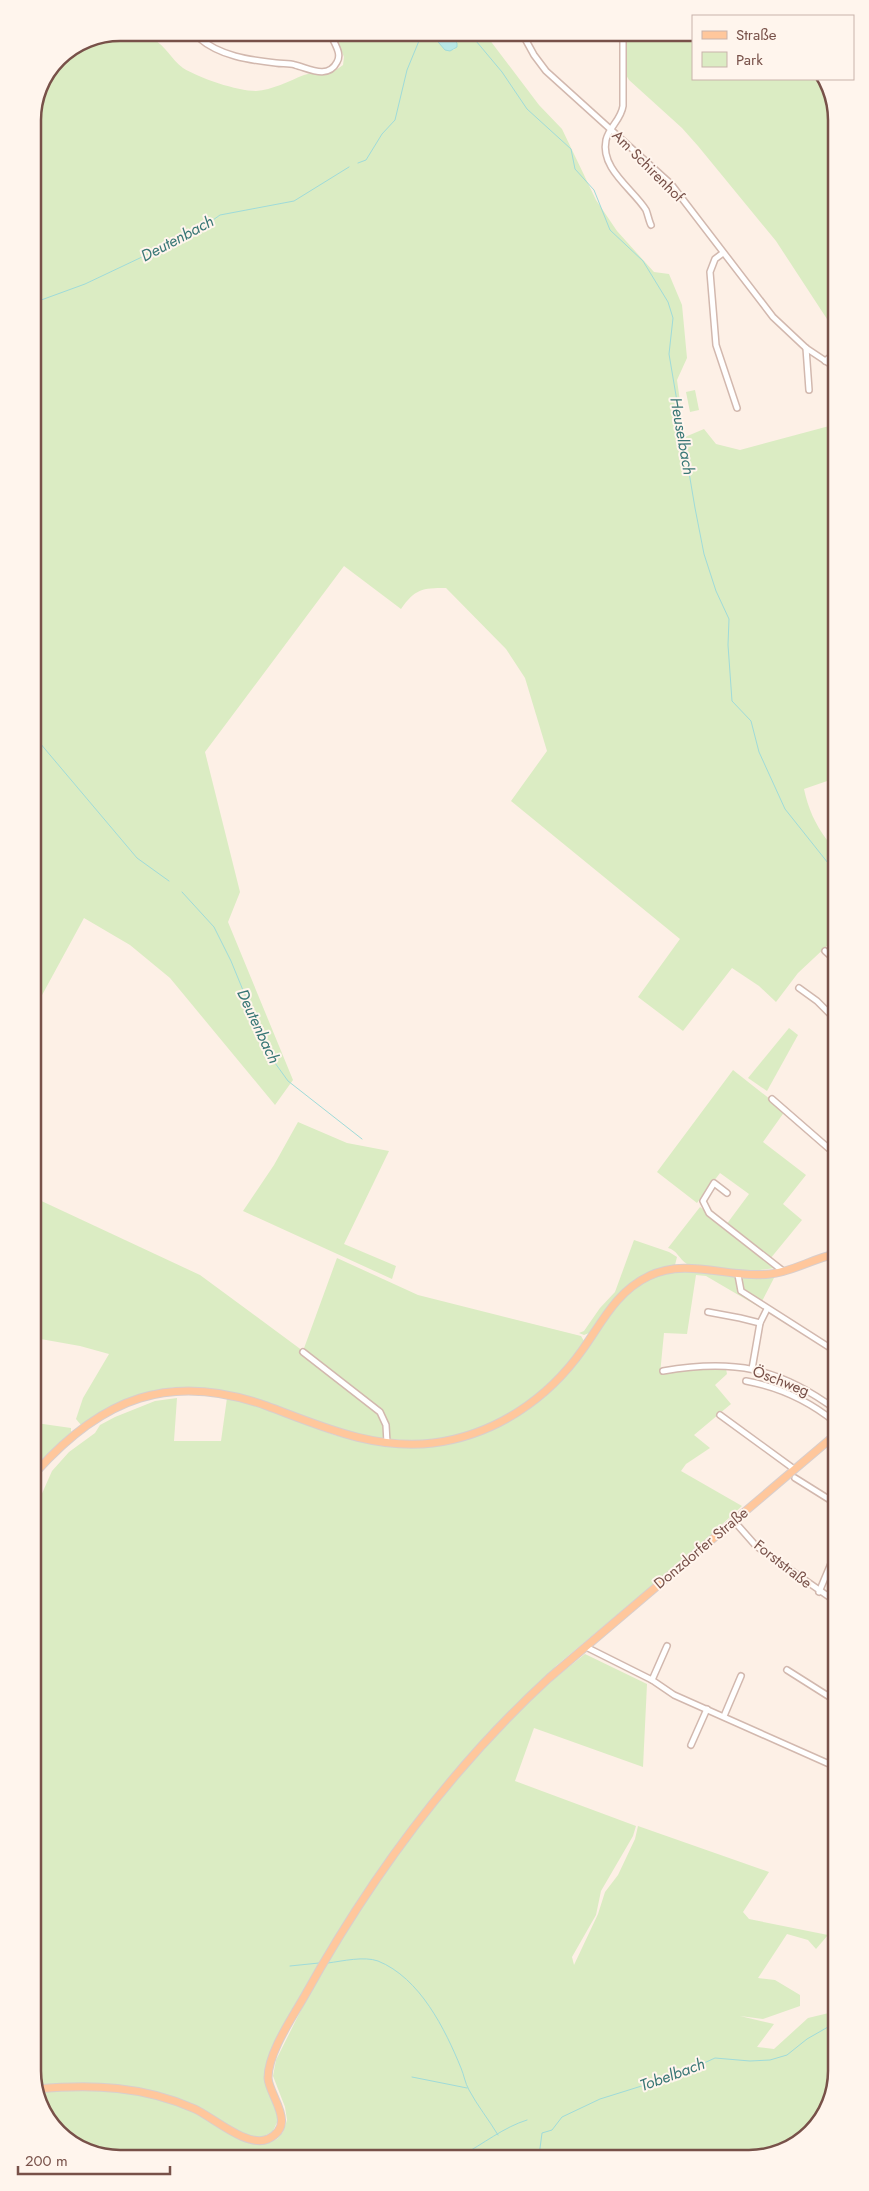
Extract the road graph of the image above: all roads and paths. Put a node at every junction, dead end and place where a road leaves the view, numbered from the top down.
1 (204, 41) edge
2 (333, 41) edge
3 (528, 41) edge
4 (623, 41) edge
5 (612, 129) junction
6 (651, 225) dead end
7 (723, 253) junction
8 (806, 348) junction
9 (828, 358) edge
10 (825, 360) junction
11 (828, 362) edge
12 (809, 390) dead end
13 (737, 408) dead end
14 (825, 951) dead end
15 (828, 954) edge
16 (799, 988) dead end
17 (828, 1012) edge
18 (772, 1099) dead end
19 (828, 1147) edge
20 (727, 1193) dead end
21 (828, 1256) edge
22 (782, 1271) junction
23 (738, 1275) junction
24 (767, 1309) junction
25 (708, 1312) dead end
26 (760, 1323) junction
27 (828, 1347) edge
28 (303, 1352) dead end
29 (752, 1369) junction
30 (663, 1371) dead end
31 (746, 1381) dead end
32 (828, 1404) edge
33 (720, 1416) dead end
34 (828, 1416) edge
35 (828, 1441) edge
36 (388, 1443) junction
37 (41, 1467) edge
38 (794, 1470) junction
39 (795, 1478) dead end
40 (828, 1498) edge
41 (734, 1521) junction
42 (828, 1571) edge
43 (819, 1592) junction
44 (828, 1597) edge
45 (667, 1646) dead end
46 (586, 1647) junction
47 (787, 1670) dead end
48 (741, 1676) dead end
49 (652, 1680) junction
50 (828, 1697) edge
51 (707, 1709) junction
52 (724, 1716) junction
53 (691, 1745) dead end
54 (828, 1762) edge
55 (43, 2088) edge

1 - 2 street
3 - 5 street, Am Schirenhof
4 - 5 street
5 - 6 street
5 - 7 street, Am Schirenhof
7 - 8 street, Am Schirenhof
7 - 13 street
8 - 10 street, Am Schirenhof
8 - 12 street
9 - 10 street
10 - 11 street, Am Schirenhof
14 - 15 street
16 - 17 street
18 - 19 street
20 - 22 street
21 - 22 main road
22 - 23 main road
23 - 24 street
23 - 36 main road
24 - 26 street
24 - 27 street
25 - 26 street
26 - 29 street
28 - 36 street
29 - 30 street, Öschweg
29 - 32 street, Öschweg
31 - 34 street
33 - 38 street
35 - 38 main road, Donzdorfer Straße
36 - 37 main road
38 - 41 main road, Donzdorfer Straße
39 - 40 street
41 - 43 street, Forststraße
41 - 46 main road, Donzdorfer Straße
42 - 43 street
43 - 44 street, Forststraße
45 - 49 street
46 - 49 street
46 - 55 main road, Donzdorfer Straße
47 - 50 street
48 - 52 street
49 - 51 street
51 - 52 street
51 - 53 street
52 - 54 street

